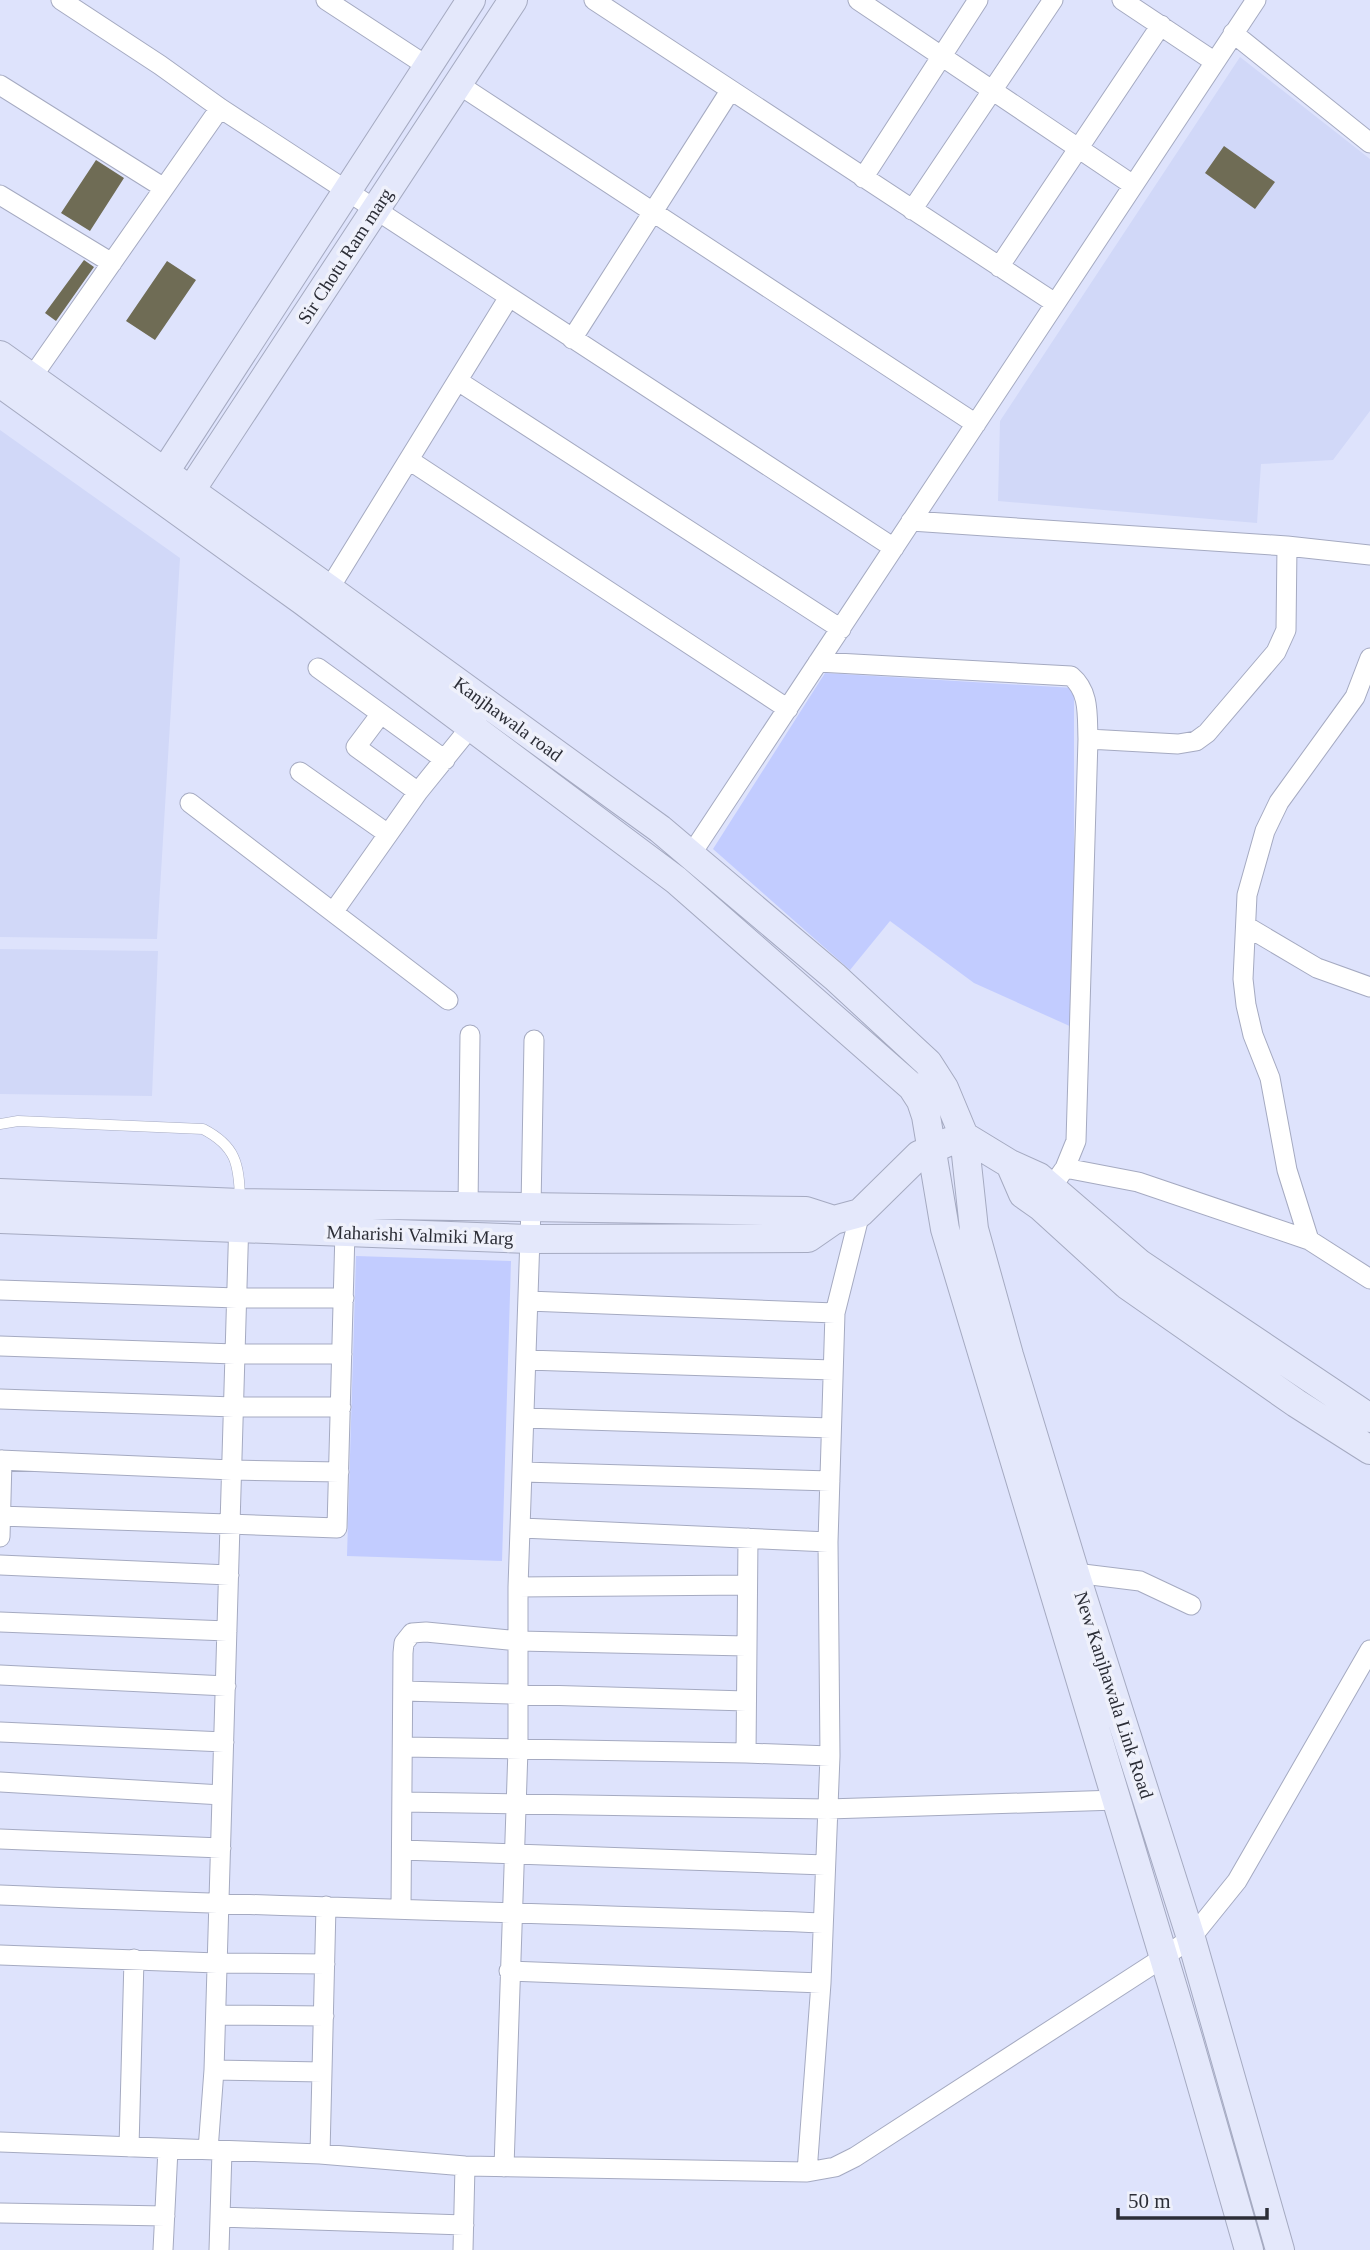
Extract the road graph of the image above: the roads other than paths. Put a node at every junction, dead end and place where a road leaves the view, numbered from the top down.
1 (61, 0) edge
2 (326, 0) edge
3 (471, 0) edge
4 (513, 0) edge
5 (594, 0) edge
6 (858, 0) edge
7 (978, 0) edge
8 (1053, 0) edge
9 (1122, 0) edge
10 (1256, 0) edge
11 (1160, 25) junction
12 (1234, 33) junction
13 (942, 56) junction
14 (1215, 62) junction
15 (427, 66) junction
16 (458, 84) junction
17 (0, 85) edge
18 (992, 90) junction
19 (730, 91) junction
20 (220, 108) junction
21 (1370, 143) edge
22 (1078, 147) junction
23 (863, 178) junction
24 (1133, 185) junction
25 (164, 188) junction
26 (346, 191) junction
27 (0, 195) edge
28 (375, 210) junction
29 (912, 210) junction
30 (653, 212) junction
31 (112, 263) junction
32 (999, 267) junction
33 (509, 297) junction
34 (1055, 303) junction
35 (572, 339) junction
36 (0, 355) edge
37 (32, 377) junction
38 (458, 381) junction
39 (0, 383) edge
40 (976, 424) junction
41 (409, 460) junction
42 (158, 483) junction
43 (184, 502) junction
44 (911, 521) junction
45 (1287, 546) junction
46 (894, 548) junction
47 (1370, 555) edge
48 (329, 589) junction
49 (841, 629) junction
50 (1370, 658) edge
51 (818, 663) junction
52 (318, 668) dead end
53 (488, 704) junction
54 (788, 709) junction
55 (380, 715) junction
56 (471, 728) junction
57 (1088, 739) junction
58 (445, 760) junction
59 (300, 772) dead end
60 (418, 792) junction
61 (190, 803) dead end
62 (388, 834) junction
63 (690, 856) junction
64 (334, 912) junction
65 (1246, 926) junction
66 (1370, 987) edge
67 (448, 1000) dead end
68 (470, 1034) dead end
69 (534, 1040) dead end
70 (0, 1124) edge
71 (964, 1136) junction
72 (932, 1147) junction
73 (1050, 1186) junction
74 (0, 1193) edge
75 (415, 1206) junction
76 (468, 1207) junction
77 (531, 1208) junction
78 (239, 1216) junction
79 (847, 1216) junction
80 (0, 1219) edge
81 (345, 1231) junction
82 (415, 1234) junction
83 (530, 1239) junction
84 (1309, 1240) junction
85 (1370, 1279) edge
86 (0, 1290) edge
87 (237, 1298) junction
88 (344, 1298) junction
89 (528, 1301) junction
90 (835, 1313) junction
91 (0, 1346) edge
92 (235, 1354) junction
93 (342, 1354) junction
94 (527, 1360) junction
95 (833, 1370) junction
96 (0, 1399) edge
97 (234, 1406) junction
98 (341, 1406) junction
99 (525, 1418) junction
100 (1370, 1418) edge
101 (831, 1428) junction
102 (1370, 1450) edge
103 (1, 1460) edge
104 (232, 1470) junction
105 (339, 1472) junction
106 (523, 1472) junction
107 (830, 1481) junction
108 (1, 1516) edge
109 (230, 1524) junction
110 (522, 1528) junction
111 (0, 1537) edge
112 (748, 1538) junction
113 (828, 1542) junction
114 (0, 1565) edge
115 (1075, 1573) junction
116 (229, 1575) junction
117 (747, 1585) junction
118 (518, 1587) junction
119 (1191, 1605) dead end
120 (0, 1622) edge
121 (227, 1631) junction
122 (519, 1641) junction
123 (746, 1646) junction
124 (1370, 1650) edge
125 (0, 1675) edge
126 (226, 1686) junction
127 (404, 1691) junction
128 (517, 1695) junction
129 (746, 1701) junction
130 (0, 1732) edge
131 (224, 1742) junction
132 (403, 1747) junction
133 (517, 1749) junction
134 (746, 1752) junction
135 (830, 1756) junction
136 (0, 1782) edge
137 (222, 1795) junction
138 (1117, 1800) junction
139 (403, 1802) junction
140 (516, 1803) junction
141 (828, 1809) junction
142 (0, 1839) edge
143 (221, 1849) junction
144 (402, 1850) junction
145 (513, 1854) junction
146 (825, 1865) junction
147 (0, 1895) edge
148 (219, 1905) junction
149 (327, 1906) junction
150 (401, 1908) junction
151 (511, 1911) junction
152 (823, 1923) junction
153 (1191, 1938) junction
154 (0, 1955) edge
155 (1164, 1957) junction
156 (134, 1959) junction
157 (217, 1963) junction
158 (325, 1964) junction
159 (509, 1971) junction
160 (821, 1983) junction
161 (216, 2015) junction
162 (324, 2016) junction
163 (214, 2070) junction
164 (322, 2072) junction
165 (0, 2142) edge
166 (129, 2147) junction
167 (168, 2149) junction
168 (215, 2150) junction
169 (320, 2154) junction
170 (465, 2166) junction
171 (504, 2167) junction
172 (807, 2172) junction
173 (0, 2213) edge
174 (164, 2216) junction
175 (220, 2217) junction
176 (464, 2225) junction
177 (163, 2250) edge
178 (219, 2250) edge
179 (463, 2250) edge
180 (1249, 2250) edge
181 (1280, 2250) edge

1 - 20 street
2 - 15 street
3 - 15 main road, Sir Chotu Ram marg
4 - 16 main road, Sir Chotu Ram marg
5 - 19 street
6 - 13 street
7 - 13 street
8 - 18 street
9 - 11 street
10 - 12 street
11 - 14 street
11 - 22 street
12 - 14 street
12 - 21 street
13 - 18 street
13 - 23 street
14 - 24 street
15 - 26 main road, Sir Chotu Ram marg
16 - 28 main road, Sir Chotu Ram marg
16 - 30 street
17 - 25 street
18 - 22 street
18 - 29 street
19 - 23 street
19 - 30 street
20 - 25 street
20 - 26 street
22 - 24 street
22 - 32 street
23 - 29 street
24 - 34 street
25 - 31 street
26 - 28 street
26 - 42 main road, Sir Chotu Ram marg
27 - 31 street
28 - 33 street
28 - 43 main road, Sir Chotu Ram marg
29 - 32 street
30 - 35 street
30 - 40 street
31 - 37 street
32 - 34 street
33 - 35 street
33 - 38 street
34 - 40 street
35 - 46 street
36 - 37 main road, Kanjhawala road
37 - 42 main road, Kanjhawala road
38 - 41 street
38 - 49 street
39 - 42 main road, Kanjhawala road
40 - 44 street
41 - 48 street
41 - 54 street
42 - 43 main road, Kanjhawala road
43 - 48 main road, Kanjhawala road
43 - 56 main road, Kanjhawala road
44 - 45 street
44 - 46 street
45 - 47 street
45 - 57 street
46 - 49 street
48 - 53 main road, Kanjhawala road
49 - 51 street
50 - 65 street
51 - 54 street
51 - 57 street
52 - 55 street
53 - 56 street
53 - 63 main road, Kanjhawala road
54 - 63 street
55 - 58 street
55 - 60 street
56 - 58 street
56 - 72 main road, Kanjhawala road
57 - 73 street
58 - 60 street
59 - 62 street
60 - 62 street
61 - 64 street
62 - 64 street
63 - 71 main road, Kanjhawala road
64 - 67 street
65 - 66 street
65 - 84 street
68 - 76 street
69 - 77 street
70 - 78 lane
71 - 72 main road, Maharishi Valmiki Marg
71 - 73 main road
71 - 115 main road, New Kanjhawala Link Road
72 - 79 main road, Maharishi Valmiki Marg
72 - 138 main road, New Kanjhawala Link Road
73 - 84 street
73 - 100 main road
73 - 102 main road
74 - 78 main road, Maharishi Valmiki Marg
75 - 76 main road, Maharishi Valmiki Marg
75 - 78 main road, Maharishi Valmiki Marg
75 - 82 main road
76 - 77 main road, Maharishi Valmiki Marg
77 - 79 main road, Maharishi Valmiki Marg
77 - 83 street
78 - 80 main road, Maharishi Valmiki Marg
78 - 81 main road, Maharishi Valmiki Marg
78 - 87 street
79 - 83 main road, Maharishi Valmiki Marg
79 - 90 street
81 - 82 main road, Maharishi Valmiki Marg
81 - 88 street
82 - 83 main road, Maharishi Valmiki Marg
83 - 89 street
84 - 85 street
86 - 87 street
87 - 88 street
87 - 92 street
88 - 93 street
89 - 90 street
89 - 94 street
90 - 95 street
91 - 92 street
92 - 93 street
92 - 97 street
93 - 98 street
94 - 95 street
94 - 99 street
95 - 101 street
96 - 97 street
97 - 98 street
97 - 104 street
98 - 105 street
99 - 101 street
99 - 106 street
101 - 107 street
103 - 104 street
103 - 108 street
104 - 105 street
104 - 109 street
105 - 109 street
106 - 107 street
106 - 110 street
107 - 113 street
108 - 109 street
108 - 111 street
109 - 116 street
110 - 112 street
110 - 118 street
112 - 113 street
112 - 117 street
113 - 135 street
114 - 116 street
115 - 119 street
115 - 153 main road, New Kanjhawala Link Road
116 - 121 street
117 - 118 street
117 - 123 street
118 - 122 street
120 - 121 street
121 - 126 street
122 - 123 street
122 - 127 street
122 - 128 street
123 - 129 street
124 - 153 street
125 - 126 street
126 - 131 street
127 - 128 street
127 - 132 street
128 - 129 street
128 - 133 street
129 - 134 street
130 - 131 street
131 - 137 street
132 - 133 street
132 - 139 street
133 - 134 street
133 - 140 street
134 - 135 street
135 - 141 street
136 - 137 street
137 - 143 street
138 - 141 street
138 - 155 main road, New Kanjhawala Link Road
139 - 140 street
139 - 144 street
140 - 141 street
140 - 145 street
141 - 146 street
142 - 143 street
143 - 148 street
144 - 145 street
144 - 150 street
145 - 146 street
145 - 151 street
146 - 152 street
147 - 148 street
148 - 149 street
148 - 157 street
149 - 150 street
149 - 158 street
150 - 151 street
151 - 152 street
151 - 159 street
152 - 160 street
153 - 155 street
153 - 181 main road, New Kanjhawala Link Road
154 - 156 street
155 - 172 street
155 - 180 main road, New Kanjhawala Link Road
156 - 157 street
156 - 166 street
157 - 158 street
157 - 161 street
158 - 162 street
159 - 160 street
159 - 171 street
160 - 172 street
161 - 162 street
161 - 163 street
162 - 164 street
163 - 164 street
163 - 168 street
164 - 169 street
165 - 166 street
166 - 167 street
167 - 168 street
167 - 174 street
168 - 169 street
168 - 175 street
169 - 170 street
170 - 171 street
170 - 176 street
171 - 172 street
173 - 174 street
174 - 177 street
175 - 176 street
175 - 178 street
176 - 179 street

